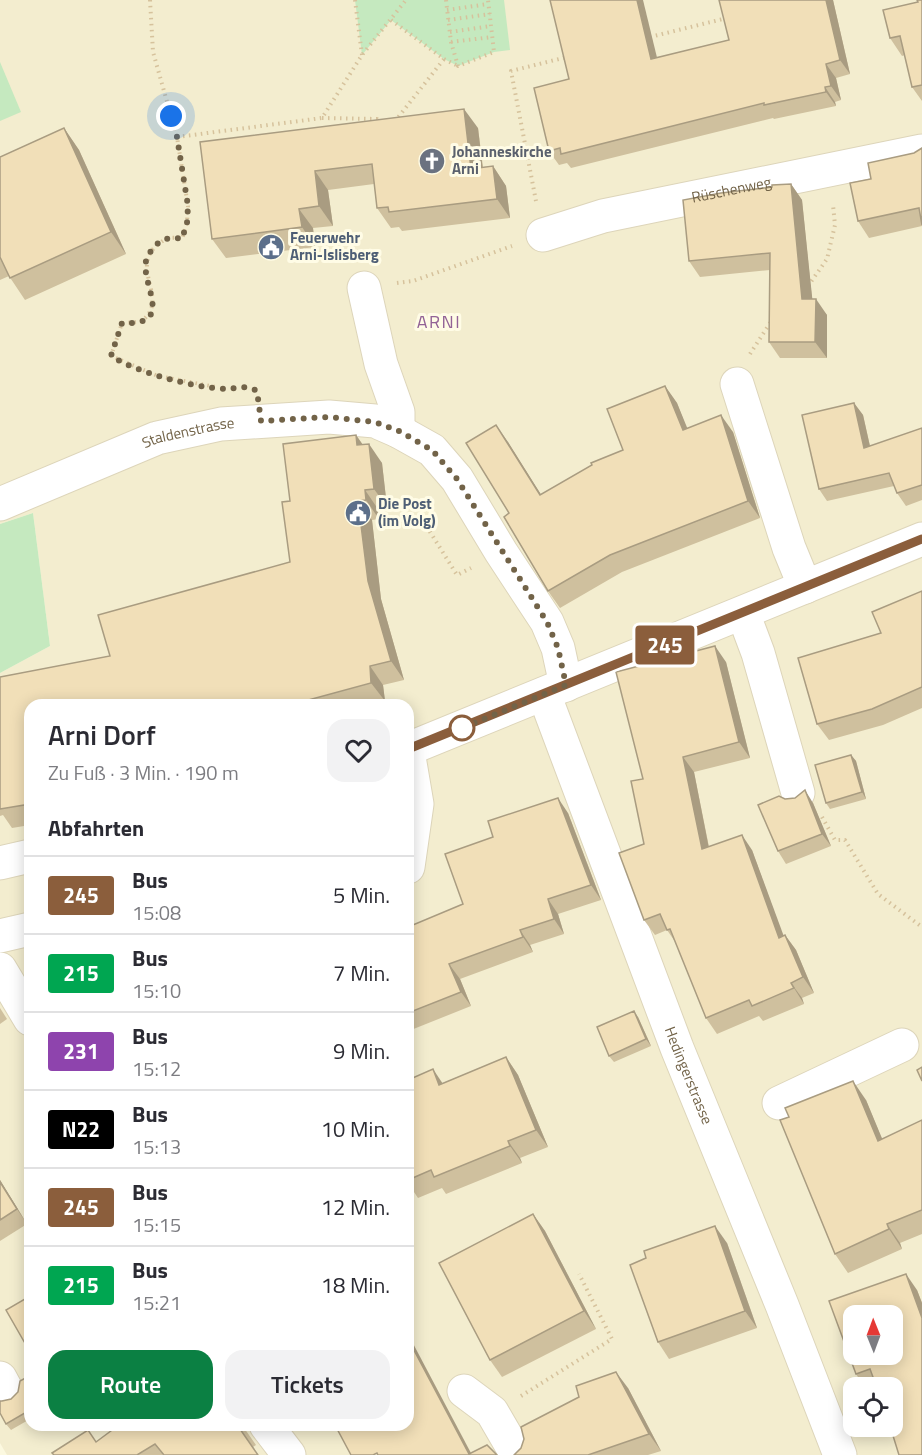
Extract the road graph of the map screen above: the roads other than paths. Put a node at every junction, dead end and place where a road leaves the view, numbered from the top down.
1 (922, 151) edge
2 (543, 235) road end
3 (364, 288) road end
4 (737, 384) road end
5 (399, 431) junction
6 (0, 504) edge
7 (922, 539) edge
8 (805, 587) junction
9 (743, 614) junction
10 (555, 689) junction
11 (414, 748) edge
12 (414, 786) edge
13 (798, 793) edge
14 (414, 825) edge
15 (24, 857) edge
16 (0, 863) edge
17 (24, 930) edge
18 (0, 936) edge
19 (0, 969) edge
20 (24, 1009) edge
21 (902, 1045) dead end
22 (779, 1103) dead end
23 (464, 1391) dead end
24 (271, 1431) edge
25 (289, 1455) edge
26 (517, 1455) edge
27 (840, 1455) edge

1 - 2 street, Rüschenweg
3 - 5 street
4 - 8 street
5 - 6 street, Staldenstrasse
5 - 10 street, Staldenstrasse
7 - 8 street
8 - 9 street
9 - 10 street
9 - 13 street
10 - 11 street
10 - 27 street, Hedingerstrasse
12 - 14 street
15 - 16 street
17 - 18 street
19 - 20 street
21 - 22 street
23 - 26 street
24 - 25 street

